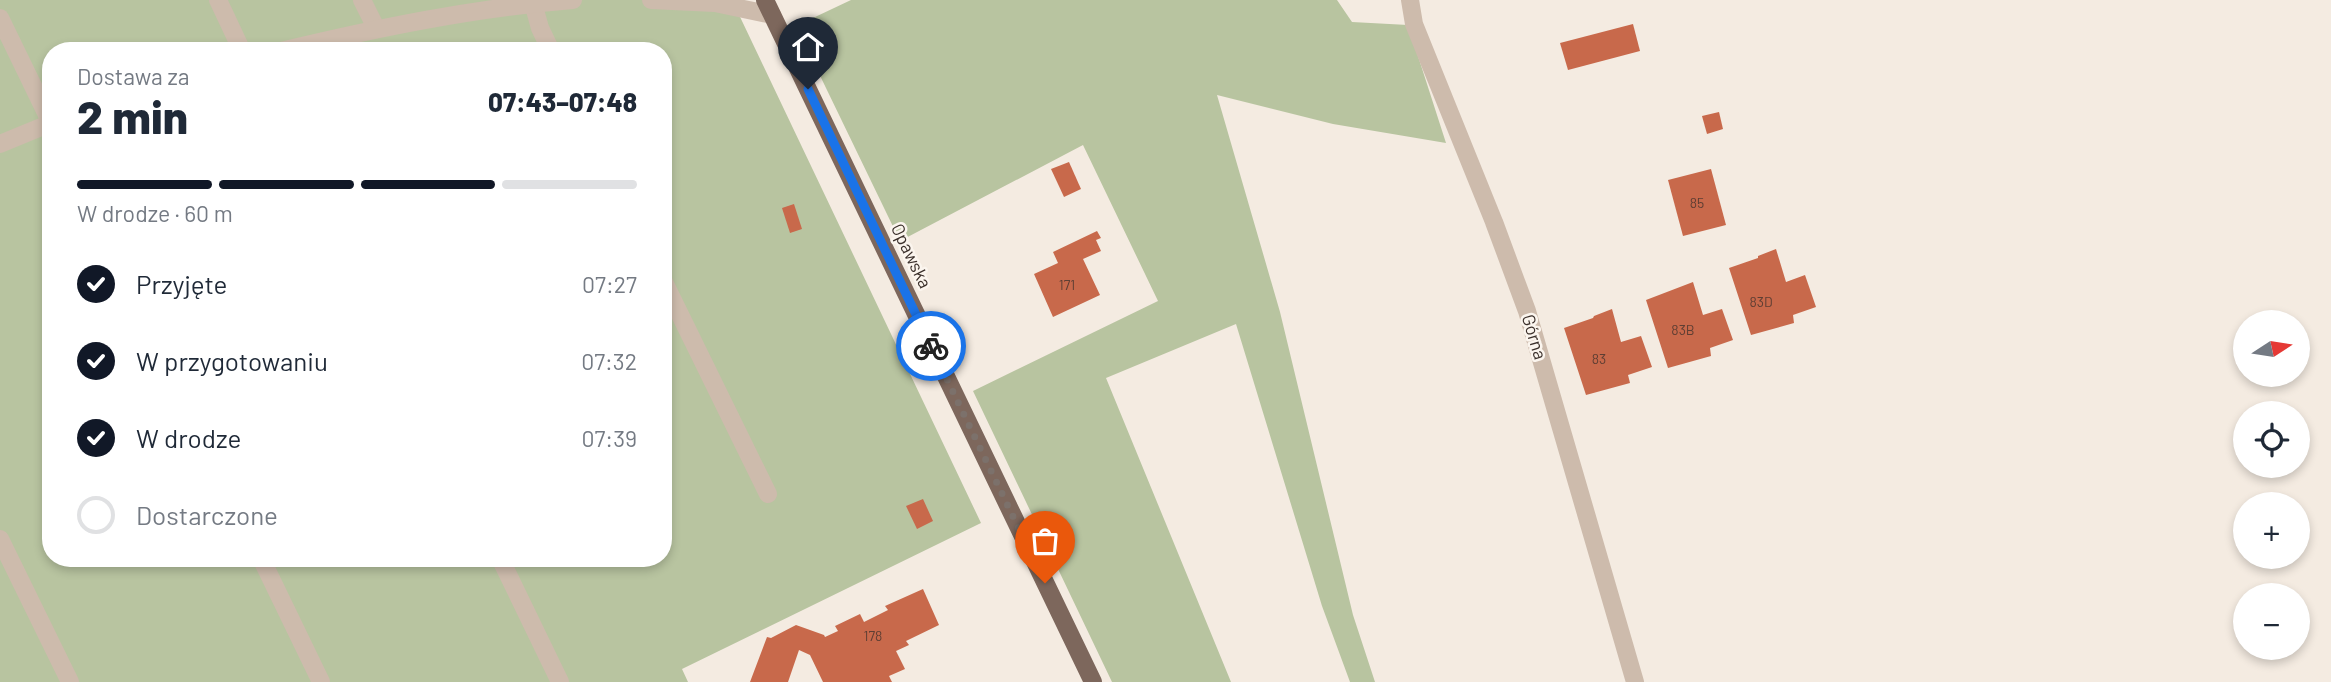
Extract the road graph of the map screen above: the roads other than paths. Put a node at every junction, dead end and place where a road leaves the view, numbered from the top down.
1 (218, 0) edge
2 (362, 0) edge
3 (573, 0) edge
4 (651, 0) edge
5 (1410, 0) edge
6 (533, 3) junction
7 (768, 8) edge
8 (0, 18) edge
9 (376, 28) junction
10 (238, 42) edge
11 (318, 42) edge
12 (547, 42) edge
13 (42, 104) edge
14 (42, 127) edge
15 (0, 144) edge
16 (672, 298) edge
17 (768, 494) dead end
18 (0, 539) edge
19 (265, 567) edge
20 (504, 567) edge
21 (69, 682) edge
22 (321, 682) edge
23 (560, 682) edge
24 (1093, 682) edge
25 (1635, 682) edge

1 - 10 street
2 - 9 street
3 - 6 street
4 - 7 street
5 - 25 street, Górna
6 - 9 street
6 - 12 street
7 - 24 main road, Opawska
8 - 13 street
9 - 11 street
14 - 15 street
16 - 17 street
18 - 21 street
19 - 22 street
20 - 23 street

